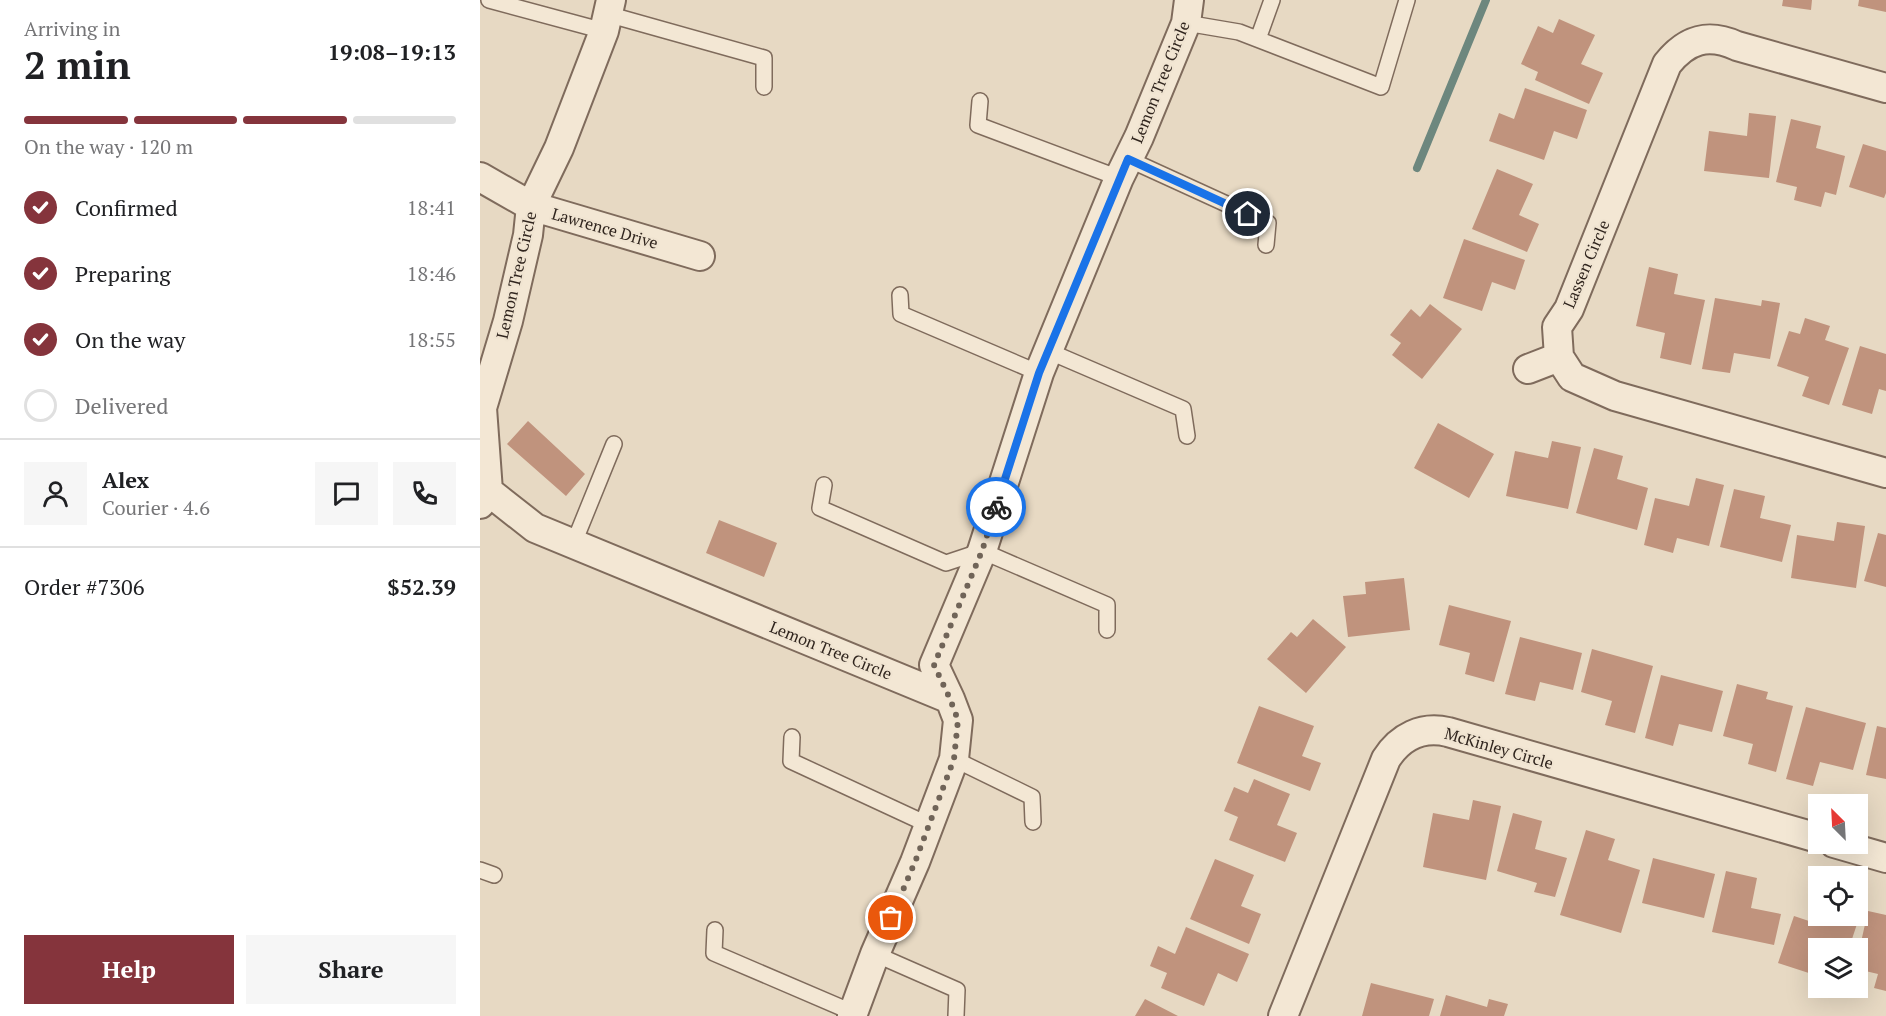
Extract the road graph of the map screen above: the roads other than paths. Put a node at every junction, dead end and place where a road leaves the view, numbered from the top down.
1 (489, 0) edge
2 (1272, 0) edge
3 (1407, 0) edge
4 (1188, 11) edge
5 (607, 15) edge
6 (1258, 39) junction
7 (764, 87) dead end
8 (1886, 88) edge
9 (980, 101) dead end
10 (1124, 168) junction
11 (480, 177) edge
12 (531, 206) junction
13 (1266, 245) dead end
14 (700, 256) dead end
15 (900, 295) dead end
16 (1559, 357) junction
17 (1044, 362) junction
18 (1528, 369) dead end
19 (1187, 436) dead end
20 (614, 444) dead end
21 (1886, 473) edge
22 (824, 485) dead end
23 (484, 497) edge
24 (573, 544) junction
25 (982, 551) junction
26 (1107, 630) dead end
27 (950, 699) junction
28 (792, 737) dead end
29 (954, 759) junction
30 (1033, 822) dead end
31 (929, 825) junction
32 (1808, 835) edge
33 (1868, 853) edge
34 (1886, 858) edge
35 (715, 930) dead end
36 (875, 954) junction
37 (853, 1014) edge
38 (956, 1016) edge
39 (1283, 1016) edge

1 - 5 lane
2 - 6 lane
3 - 6 lane
4 - 6 lane
4 - 10 street, Lemon Tree Circle
5 - 7 lane
5 - 12 street, Lemon Tree Circle
8 - 16 street, Lassen Circle
9 - 10 lane
10 - 13 lane
10 - 17 street, Lemon Tree Circle
11 - 12 street, Lawrence Drive
12 - 14 street, Lawrence Drive
12 - 23 street, Lemon Tree Circle
15 - 17 lane
16 - 18 street
16 - 21 street
17 - 19 lane
17 - 25 street, Lemon Tree Circle
20 - 24 lane
22 - 25 lane
23 - 24 street, Lemon Tree Circle
24 - 27 street, Lemon Tree Circle
25 - 26 lane
25 - 27 street, Lemon Tree Circle
27 - 29 street, Lemon Tree Circle
28 - 31 lane
29 - 30 lane
29 - 31 street, Lemon Tree Circle
31 - 36 street, Lemon Tree Circle
32 - 39 street, McKinley Circle
33 - 34 street
35 - 37 lane
36 - 37 street, Lemon Tree Circle
36 - 38 lane

